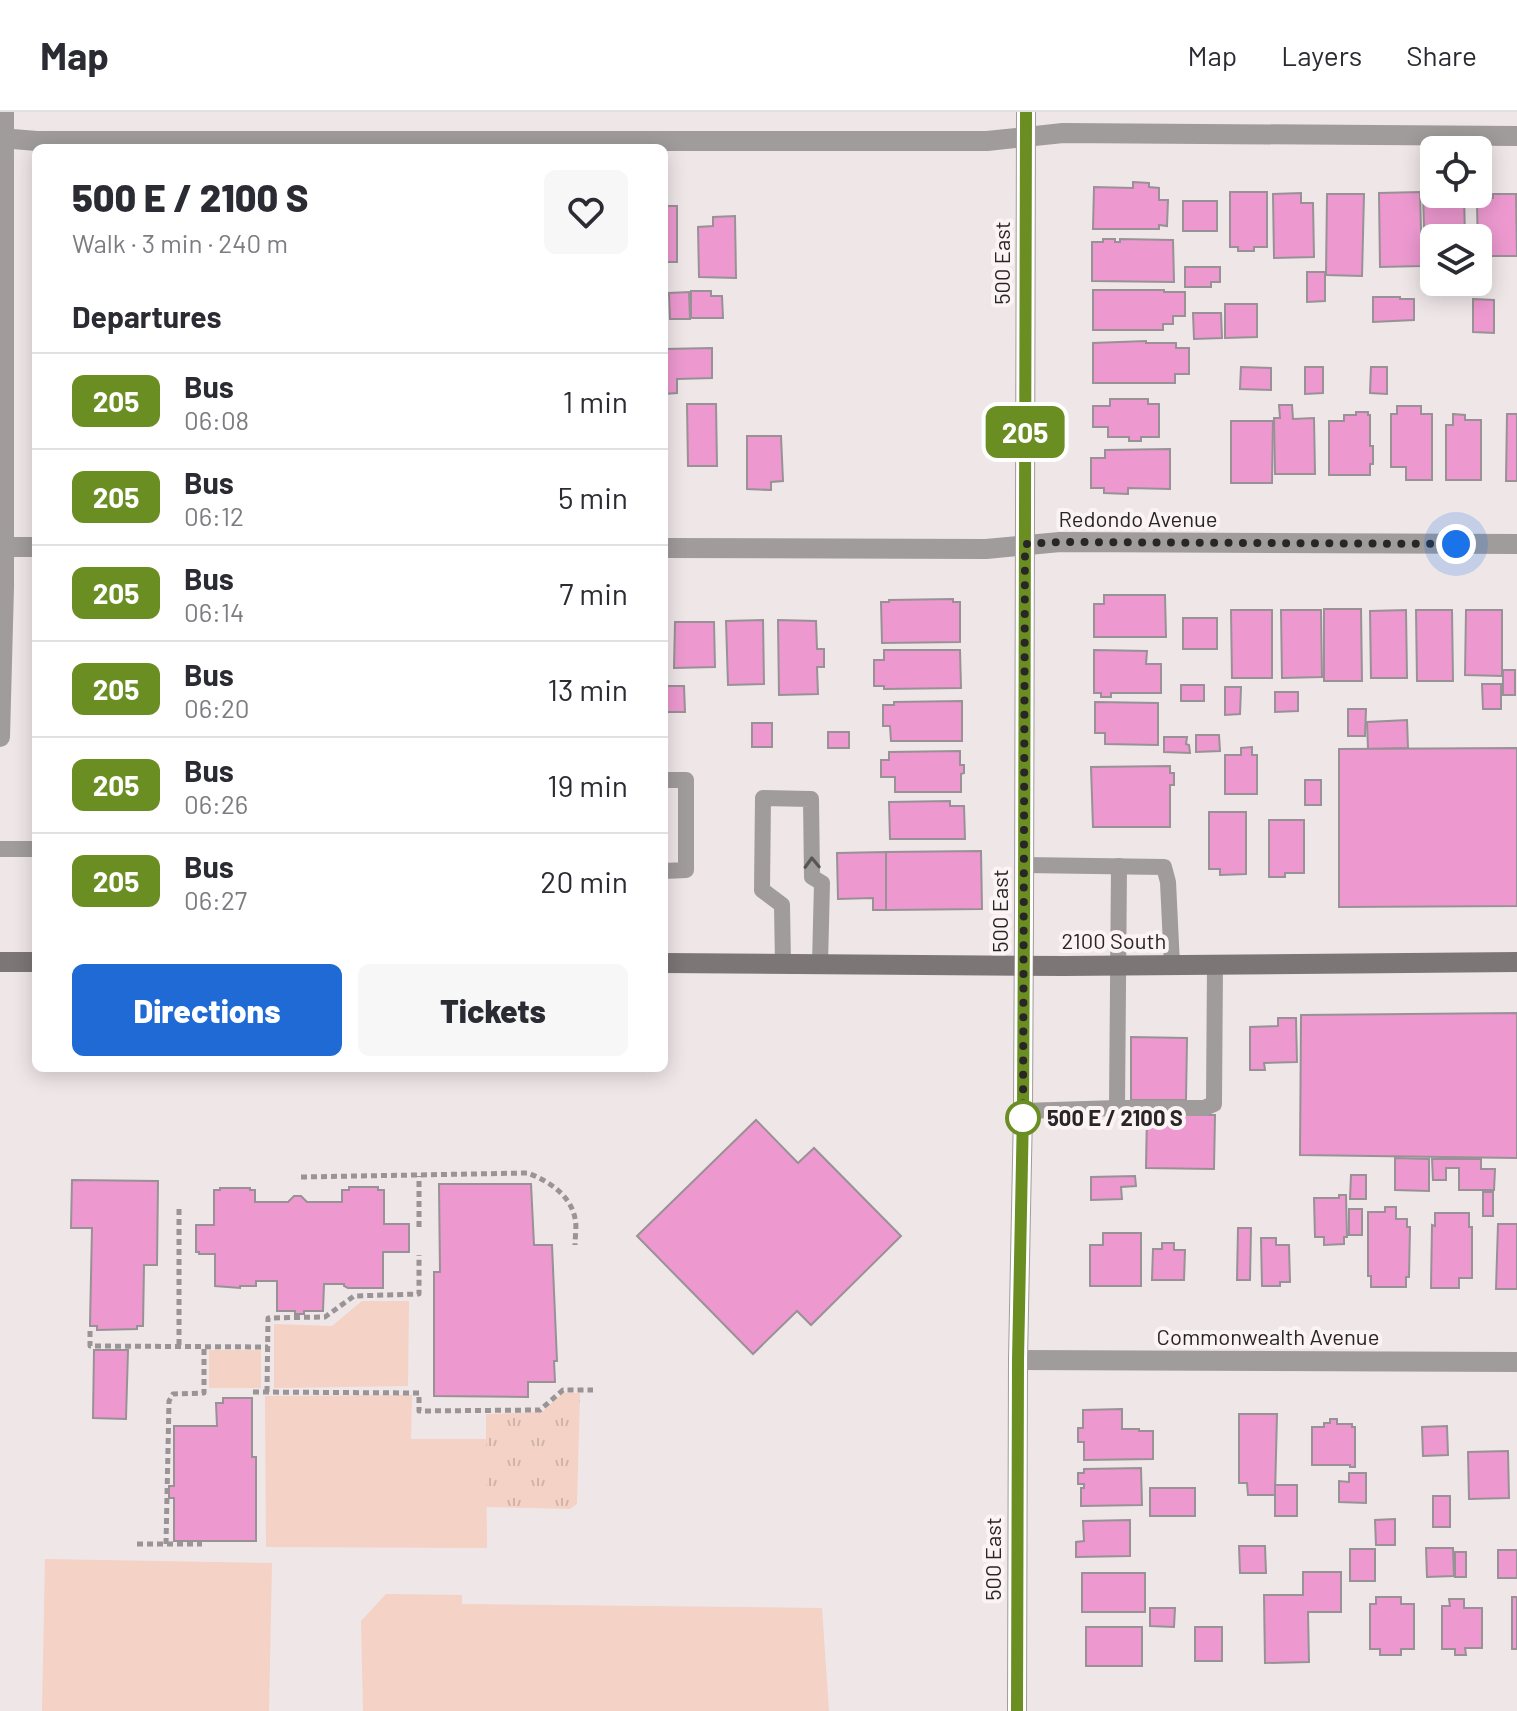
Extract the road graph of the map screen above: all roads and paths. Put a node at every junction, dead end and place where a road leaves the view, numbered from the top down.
1 (4, 112) edge
2 (1026, 112) edge
3 (1517, 136) edge
4 (1026, 137) junction
5 (2, 138) edge
6 (1025, 544) junction
7 (1517, 544) edge
8 (2, 547) edge
9 (32, 547) edge
10 (668, 548) edge
11 (0, 737) edge
12 (668, 780) edge
13 (0, 849) edge
14 (32, 849) edge
15 (1024, 865) junction
16 (1119, 866) junction
17 (668, 871) edge
18 (0, 962) edge
19 (32, 962) edge
20 (1517, 962) edge
21 (668, 963) edge
22 (783, 964) junction
23 (820, 964) junction
24 (1215, 964) junction
25 (1024, 965) junction
26 (1119, 965) junction
27 (1172, 965) junction
28 (1117, 1108) junction
29 (1023, 1111) junction
30 (419, 1175) junction
31 (301, 1177) dead end
32 (179, 1209) dead end
33 (419, 1227) dead end
34 (575, 1245) dead end
35 (419, 1255) dead end
36 (90, 1331) dead end
37 (179, 1346) junction
38 (204, 1346) junction
39 (268, 1347) junction
40 (1018, 1360) junction
41 (1517, 1362) edge
42 (593, 1390) dead end
43 (253, 1392) dead end
44 (267, 1392) junction
45 (137, 1544) dead end
46 (166, 1544) junction
47 (202, 1544) dead end
48 (1017, 1711) edge

1 - 5 street
2 - 4 street, 500 East
3 - 4 street
4 - 5 street
4 - 6 street, 500 East
5 - 8 street
6 - 7 street, Redondo Avenue
6 - 10 street, Redondo Avenue
6 - 15 street, 500 East
8 - 9 street
8 - 11 street
12 - 17 lane
13 - 14 lane
15 - 16 lane
15 - 25 street, 500 East
16 - 26 lane
16 - 27 lane
18 - 19 main road
20 - 24 main road, 2100 South
21 - 22 main road, 2100 South
22 - 23 main road, 2100 South
23 -> 22 lane
23 - 25 main road, 2100 South
24 - 27 main road, 2100 South
24 - 28 lane
25 - 26 main road, 2100 South
25 - 29 street, 500 East
26 - 27 main road, 2100 South
26 - 28 lane
28 - 29 lane
29 - 40 street, 500 East
30 - 31 path
30 - 33 path
30 - 34 path
32 - 37 path
35 - 39 path
36 - 37 path
37 - 38 path
38 - 39 path
38 - 46 path
39 - 44 path
40 - 41 street, Commonwealth Avenue
40 - 48 street, 500 East
42 - 44 path
43 - 44 path
45 - 46 path
46 - 47 path

